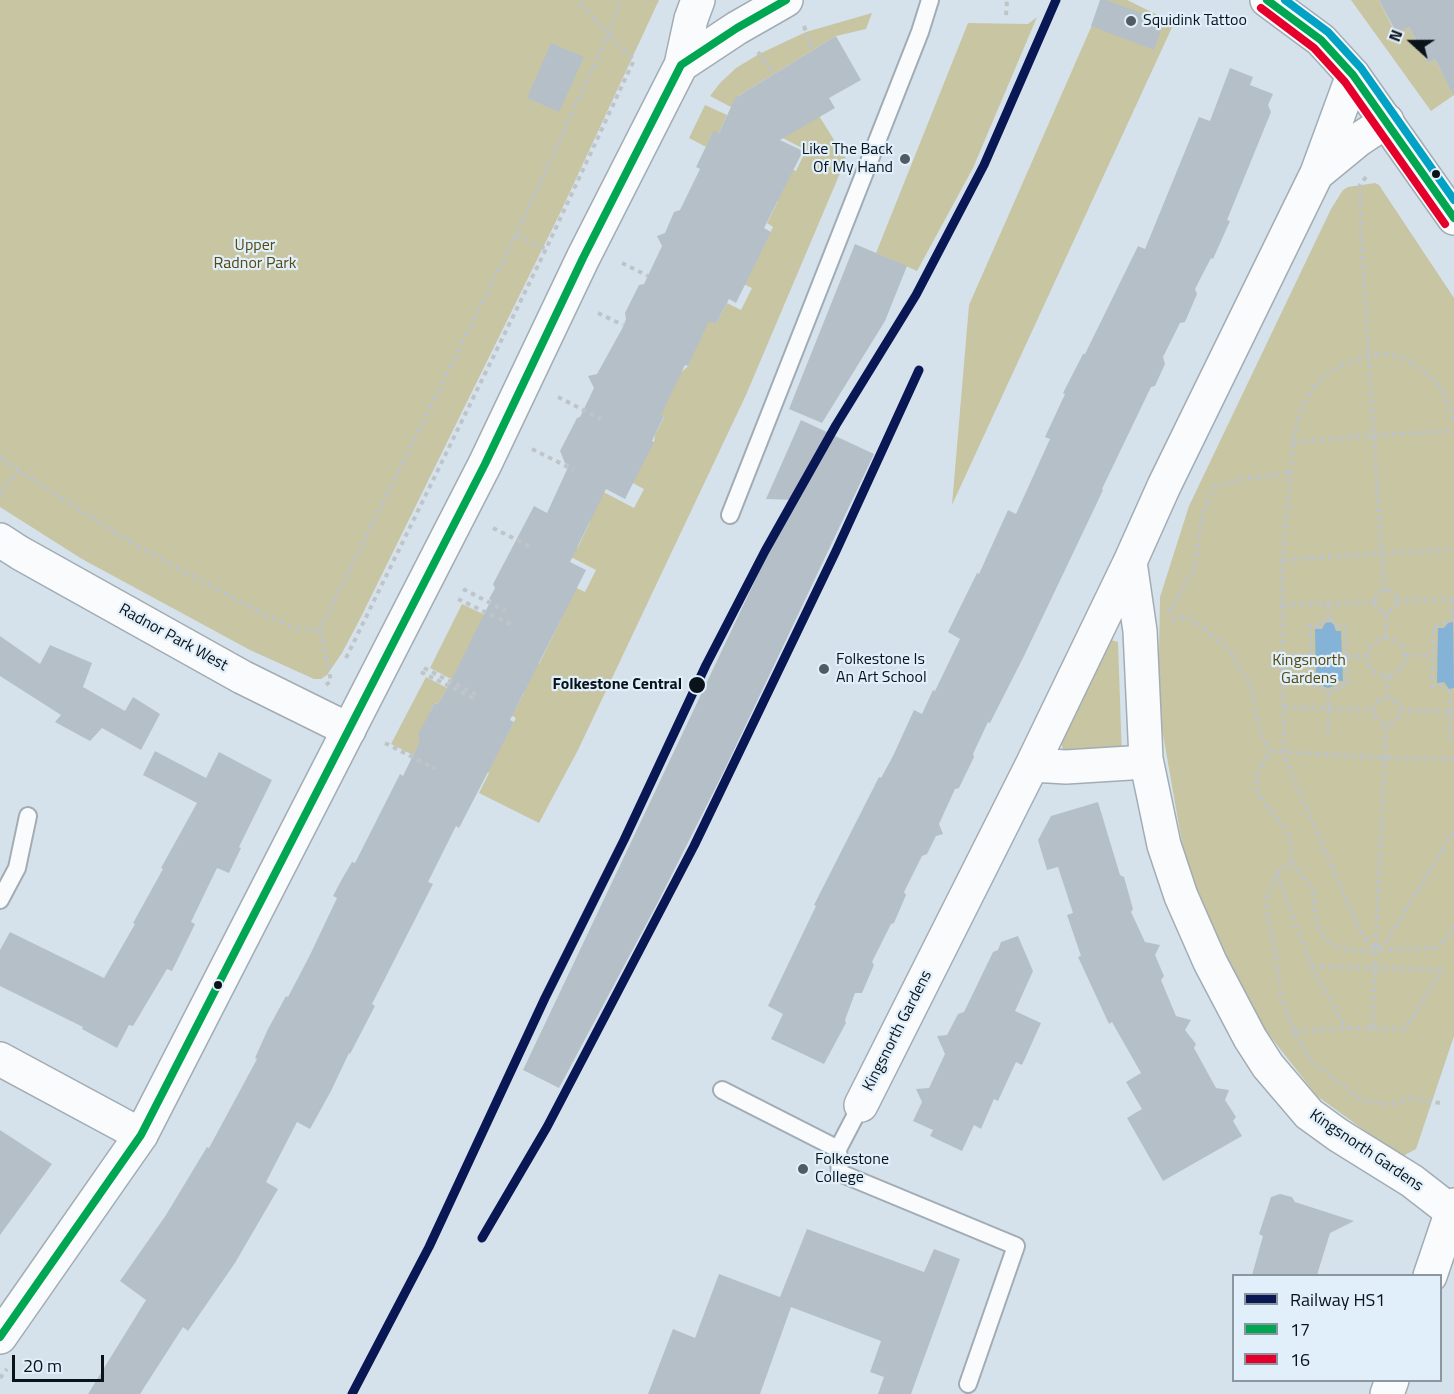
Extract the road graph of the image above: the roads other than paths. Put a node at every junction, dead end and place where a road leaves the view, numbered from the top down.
1 (698, 0) edge
2 (930, 0) edge
3 (1270, 1) edge
4 (795, 13) edge
5 (681, 64) junction
6 (1353, 75) junction
7 (1387, 121) junction
8 (1317, 173) junction
9 (1454, 218) edge
10 (730, 515) dead end
11 (0, 540) edge
12 (1130, 562) junction
13 (349, 730) junction
14 (1146, 759) junction
15 (1032, 765) junction
16 (28, 816) dead end
17 (0, 900) edge
18 (0, 1059) edge
19 (722, 1090) dead end
20 (861, 1105) joint
21 (141, 1135) junction
22 (838, 1149) junction
23 (1453, 1208) edge
24 (1430, 1274) edge
25 (0, 1337) edge
26 (968, 1384) dead end

1 - 5 main road
2 - 10 lane
3 - 6 main road
4 - 5 main road
5 - 13 main road
6 - 7 main road
6 - 8 main road, Kingsnorth Gardens
7 - 8 main road, Kingsnorth Gardens
7 - 9 main road
8 - 12 main road, Kingsnorth Gardens
11 - 13 main road, Radnor Park West
12 - 14 main road, Kingsnorth Gardens
12 - 15 main road, Kingsnorth Gardens
13 - 21 main road
14 - 15 main road
14 - 23 main road, Kingsnorth Gardens
15 - 20 main road, Kingsnorth Gardens
16 - 17 lane
18 - 21 main road
19 - 22 lane
20 - 22 lane
21 - 25 main road
22 - 26 lane
23 - 24 main road

